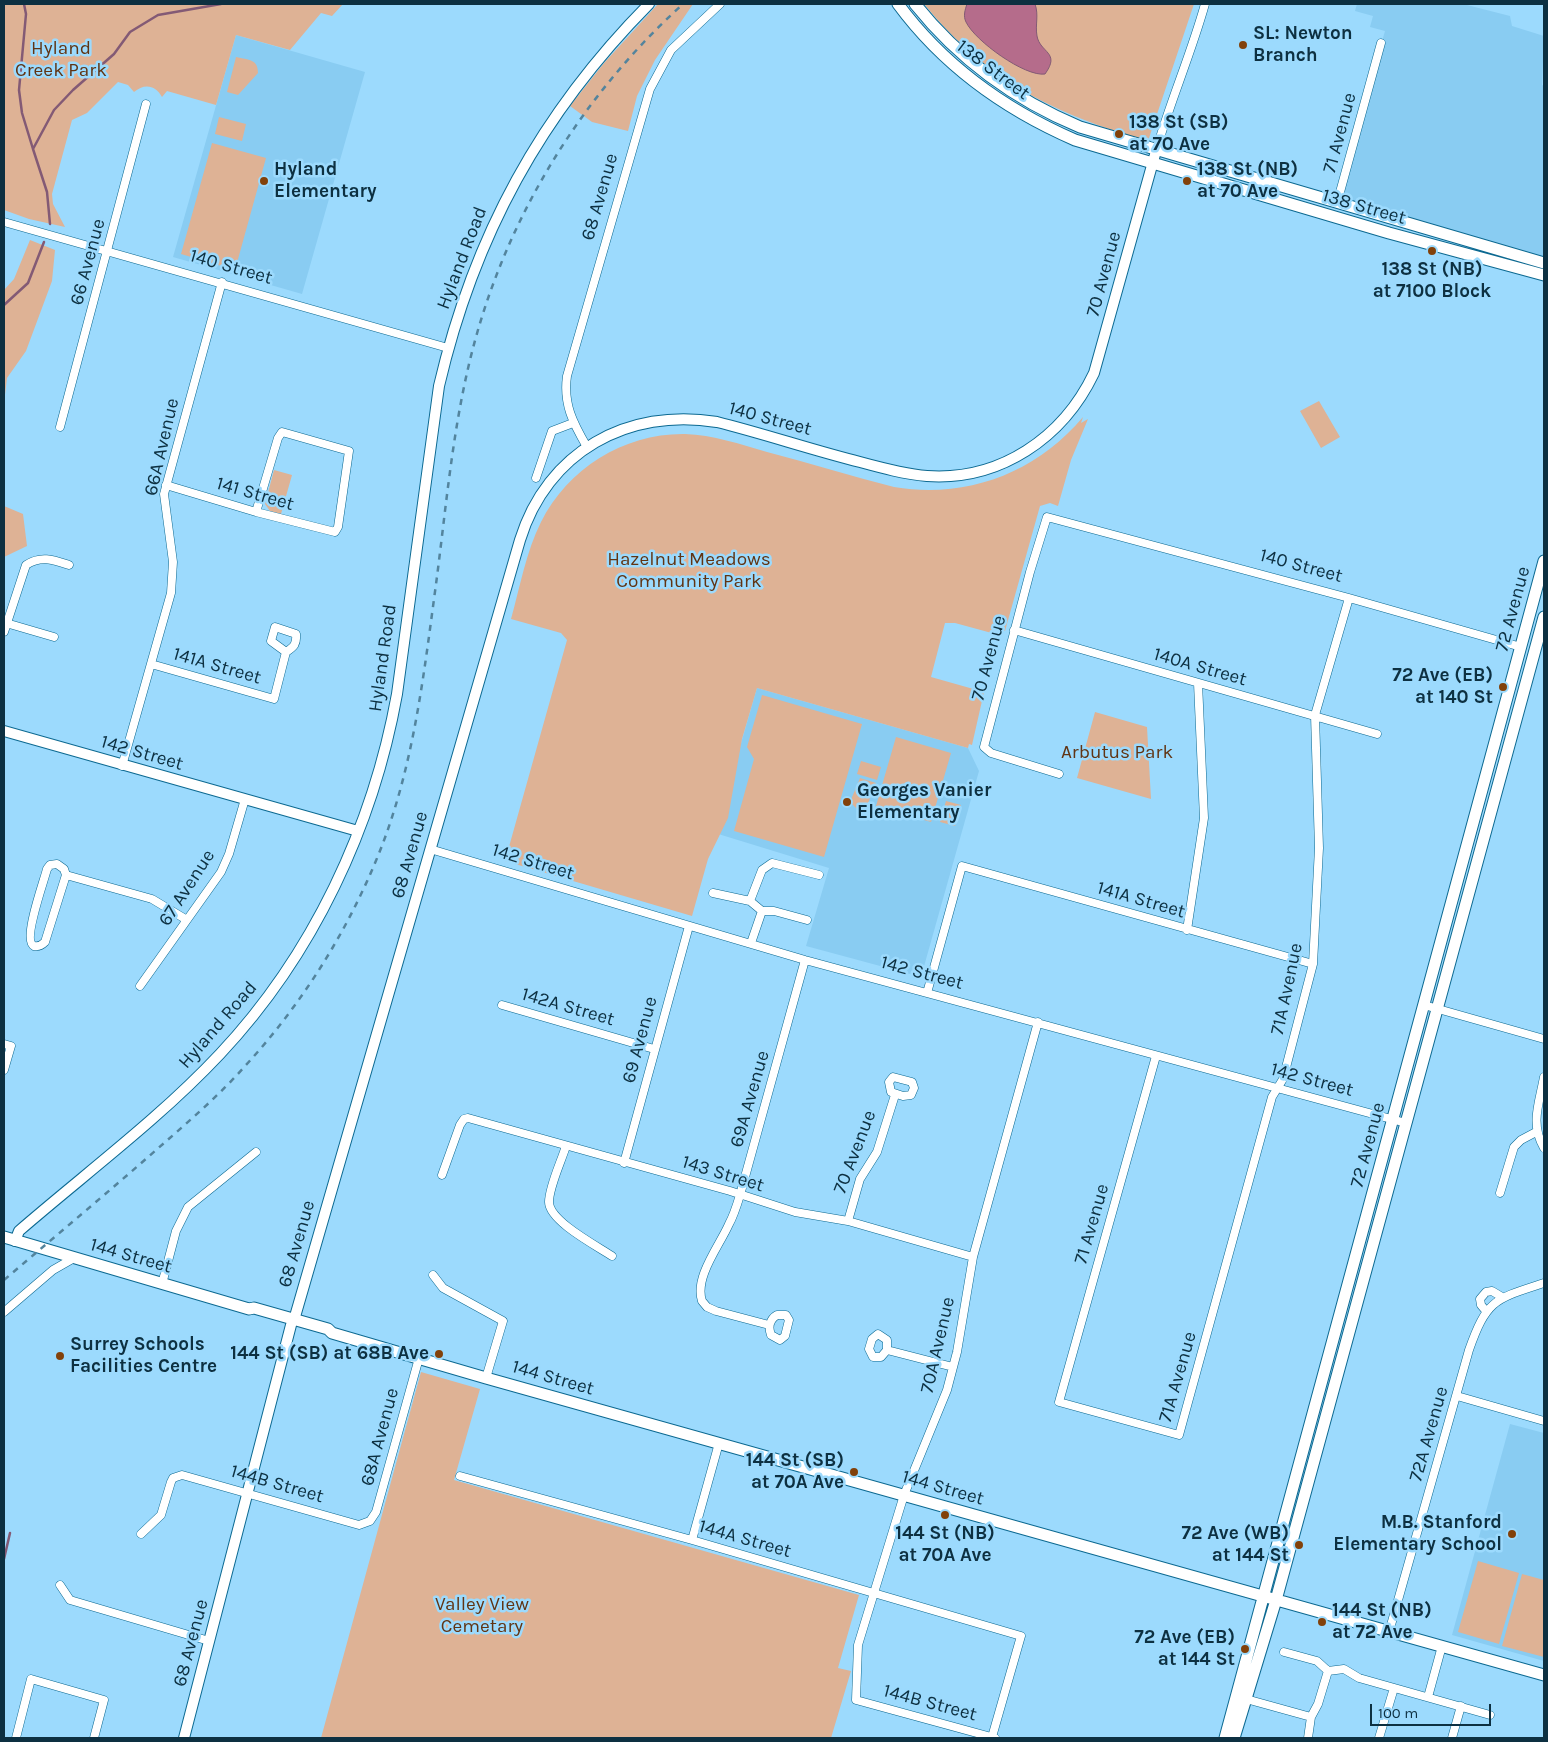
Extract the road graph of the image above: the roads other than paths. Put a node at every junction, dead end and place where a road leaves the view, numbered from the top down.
1 (649, 4) edge
2 (720, 4) edge
3 (898, 4) edge
4 (915, 4) edge
5 (1204, 4) edge
6 (1381, 43) dead end
7 (146, 104) dead end
8 (1156, 152) junction
9 (1153, 164) junction
10 (1337, 203) junction
11 (4, 222) edge
12 (108, 250) junction
13 (1544, 263) edge
14 (1544, 276) edge
15 (222, 282) junction
16 (448, 348) junction
17 (573, 423) junction
18 (60, 427) dead end
19 (586, 447) junction
20 (946, 476) joint
21 (536, 478) dead end
22 (166, 485) junction
23 (256, 512) junction
24 (1047, 517) joint
25 (1544, 561) edge
26 (69, 565) dead end
27 (1349, 598) junction
28 (1544, 617) edge
29 (6, 624) junction
30 (1014, 630) junction
31 (4, 632) edge
32 (54, 637) dead end
33 (1521, 647) junction
34 (286, 652) dead end
35 (1540, 652) edge
36 (151, 664) junction
37 (1198, 683) junction
38 (1315, 715) junction
39 (4, 731) edge
40 (1377, 734) dead end
41 (122, 766) junction
42 (1059, 774) dead end
43 (245, 799) junction
44 (358, 831) junction
45 (430, 849) junction
46 (66, 875) junction
47 (819, 875) dead end
48 (713, 893) dead end
49 (750, 901) junction
50 (762, 911) junction
51 (187, 920) junction
52 (807, 920) dead end
53 (690, 926) junction
54 (1187, 930) junction
55 (751, 944) junction
56 (805, 960) junction
57 (1313, 964) junction
58 (140, 986) dead end
59 (927, 993) junction
60 (502, 1005) dead end
61 (1424, 1005) junction
62 (1437, 1009) junction
63 (1038, 1022) junction
64 (1544, 1039) edge
65 (7, 1045) edge
66 (654, 1048) junction
67 (1156, 1056) junction
68 (4, 1070) edge
69 (1544, 1078) edge
70 (1277, 1088) junction
71 (895, 1095) dead end
72 (1394, 1120) junction
73 (1406, 1123) junction
74 (1536, 1132) junction
75 (566, 1146) junction
76 (1544, 1148) edge
77 (256, 1152) dead end
78 (624, 1162) junction
79 (442, 1175) dead end
80 (1500, 1193) dead end
81 (740, 1195) junction
82 (848, 1221) junction
83 (4, 1238) edge
84 (16, 1241) junction
85 (52, 1252) junction
86 (612, 1256) dead end
87 (973, 1257) junction
88 (74, 1258) junction
89 (53, 1270) junction
90 (433, 1275) dead end
91 (1544, 1283) edge
92 (162, 1284) junction
93 (1502, 1297) junction
94 (1486, 1310) junction
95 (4, 1312) edge
96 (293, 1322) junction
97 (769, 1325) dead end
98 (887, 1350) dead end
99 (419, 1358) junction
100 (953, 1367) junction
101 (486, 1378) junction
102 (1457, 1396) junction
103 (1544, 1421) edge
104 (1179, 1435) joint
105 (719, 1443) junction
106 (460, 1476) dead end
107 (248, 1492) junction
108 (904, 1496) junction
109 (367, 1523) joint
110 (142, 1534) dead end
111 (692, 1540) junction
112 (60, 1584) dead end
113 (874, 1594) junction
114 (1270, 1598) junction
115 (1389, 1632) junction
116 (209, 1642) junction
117 (1442, 1646) junction
118 (1284, 1652) dead end
119 (1328, 1670) junction
120 (1544, 1675) edge
121 (1394, 1688) junction
122 (1428, 1697) junction
123 (1246, 1699) junction
124 (856, 1700) joint
125 (1461, 1706) junction
126 (1490, 1715) dead end
127 (1311, 1717) junction
128 (16, 1738) edge
129 (94, 1738) edge
130 (184, 1738) edge
131 (994, 1738) edge
132 (1225, 1738) edge
133 (1234, 1738) edge
134 (1308, 1738) edge
135 (1379, 1738) edge
136 (1452, 1738) edge

1 - 16 street, Hyland Road
2 - 17 street, 68 Avenue
3 - 9 main road, 138 Street
4 - 8 main road, 138 Street
5 - 8 street, 70 Avenue
6 - 10 street, 71 Avenue
7 - 12 street, 66 Avenue
8 - 9 street, 70 Avenue
8 - 10 main road, 138 Street
9 - 14 main road, 138 Street
9 - 20 street, 70 Avenue
10 - 13 main road, 138 Street
11 - 12 street, 140 Street
12 - 15 street, 140 Street
12 - 18 street, 66 Avenue
15 - 16 street, 140 Street
15 - 22 street, 66A Avenue
16 - 44 street, Hyland Road
17 - 19 street, 68 Avenue
17 - 21 street
19 - 20 street, 140 Street
19 - 45 street, 68 Avenue
22 - 23 street, 141 Street
22 - 36 street, 66A Avenue
23 - 23 street, 141 Street
24 - 27 street, 140 Street
24 - 30 street, 70 Avenue
25 - 33 main road, 72 Avenue
26 - 29 street
27 - 33 street, 140 Street
27 - 38 street, 71A Avenue
28 - 35 main road, 72 Avenue
29 - 31 street
29 - 32 street
30 - 37 street, 140A Street
30 - 42 street, 70 Avenue
33 - 35 main road, 140 Street
33 - 61 main road, 72 Avenue
34 - 36 street, 141A Street
35 - 62 main road, 72 Avenue
36 - 41 street, 66A Avenue
37 - 38 street, 140A Street
37 - 54 street
38 - 40 street, 140A Street
38 - 57 street, 71A Avenue
39 - 41 street, 142 Street
41 - 43 street, 142 Street
43 - 44 street, 142 Street
43 - 51 street, 67 Avenue
44 - 84 street, Hyland Road
45 - 53 street, 142 Street
45 - 96 street, 68 Avenue
46 - 46 street
46 - 51 street
47 - 49 street
48 - 49 street
49 - 50 street
50 - 52 street
50 - 55 street
51 - 58 street, 67 Avenue
53 - 55 street, 142 Street
53 - 66 street, 69 Avenue
54 - 57 street, 141A Street
54 - 59 street, 141A Street
55 - 56 street, 142 Street
56 - 59 street, 142 Street
56 - 81 street, 69A Avenue
57 - 70 street, 71A Avenue
59 - 63 street, 142 Street
60 - 66 street, 142A Street
61 - 62 street
61 - 72 main road, 72 Avenue
62 - 64 street
62 - 73 main road, 72 Avenue
63 - 67 street, 142 Street
63 - 87 street, 70A Avenue
65 - 68 street
66 - 78 street, 69 Avenue
67 - 70 street, 142 Street
67 - 104 street, 71 Avenue
69 - 74 street
70 - 72 street, 142 Street
70 - 104 street, 71A Avenue
71 - 82 street, 70 Avenue
72 - 73 street, 142 Street
72 - 114 main road, 72 Avenue
73 - 114 main road, 72 Avenue
74 - 76 street
74 - 80 street
75 - 78 street, 143 Street
75 - 79 street, 143 Street
75 - 86 street
77 - 92 street
78 - 81 street, 143 Street
81 - 82 street, 143 Street
81 - 97 street, 69A Avenue
82 - 87 street, 143 Street
83 - 84 main road, 144 Street
84 - 85 main road, 144 Street
85 - 88 main road, 144 Street
85 - 89 street
87 - 100 street, 70A Avenue
88 - 89 street
88 - 92 main road, 144 Street
89 - 95 street
90 - 101 street
91 - 93 street, 72A Avenue
92 - 96 main road, 144 Street
93 - 94 street, 72A Avenue
93 - 94 street
94 - 102 street, 72A Avenue
96 - 99 main road, 144 Street
96 - 107 street, 68 Avenue
98 - 100 street
99 - 101 main road, 144 Street
99 - 109 street, 68A Avenue
100 - 108 street, 70A Avenue
101 - 105 main road, 144 Street
102 - 103 street
102 - 115 street, 72A Avenue
105 - 108 main road, 144 Street
105 - 111 street
106 - 111 street, 144A Street
107 - 109 street, 144B Street
107 - 110 street, 144B Street
107 - 116 street, 68 Avenue
108 - 113 street, 70A Avenue
108 - 114 main road, 144 Street
111 - 113 street, 144A Street
112 - 116 street
113 - 124 street, 70A Avenue
113 - 131 street, 144A Street
114 - 115 main road, 144 Street
114 - 123 main road, 72 Avenue
114 - 132 main road, 72 Avenue
115 - 117 main road, 144 Street
116 - 130 street, 68 Avenue
117 - 120 main road, 144 Street
117 - 122 street
118 - 119 street
119 - 121 street
119 - 127 street
121 - 122 street
121 - 135 street
122 - 125 street
123 - 127 street
123 - 133 main road, 72 Avenue
124 - 131 street, 144B Street
125 - 126 street
125 - 136 street
127 - 134 street
128 - 129 street

